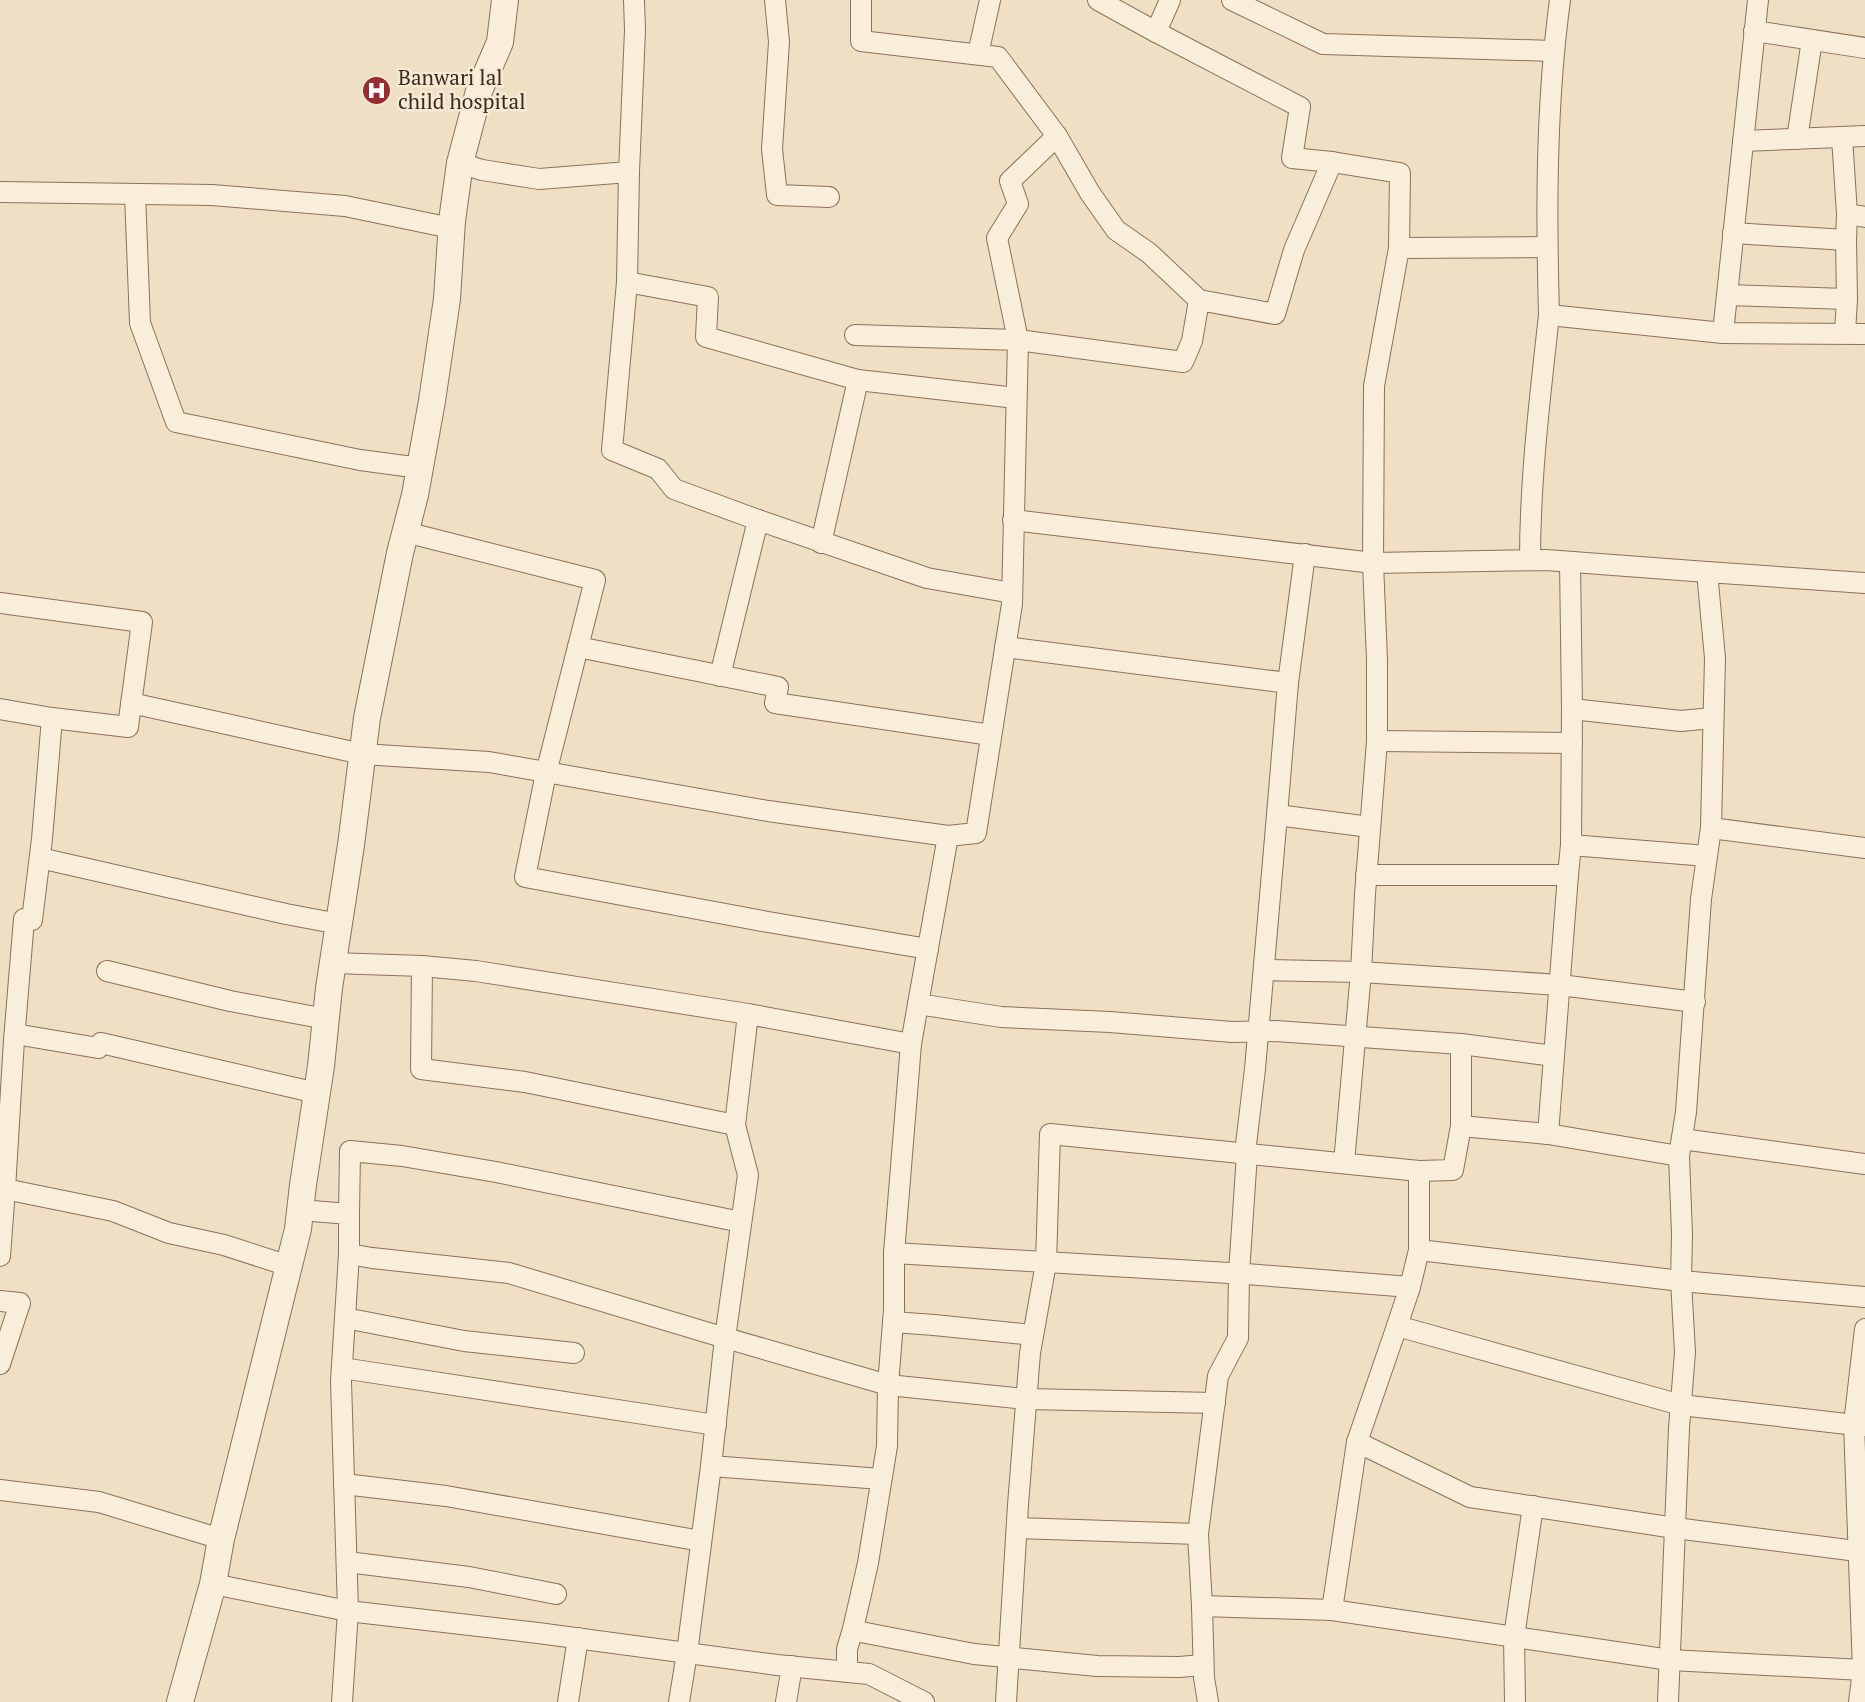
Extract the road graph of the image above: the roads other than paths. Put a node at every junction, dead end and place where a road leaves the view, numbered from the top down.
1 (505, 0) edge
2 (634, 0) edge
3 (775, 0) edge
4 (861, 0) edge
5 (990, 0) edge
6 (1098, 0) edge
7 (1170, 0) edge
8 (1232, 0) edge
9 (1560, 0) edge
10 (1758, 0) edge
11 (1754, 31) junction
12 (1156, 32) junction
13 (1812, 40) junction
14 (1865, 48) edge
15 (1553, 51) junction
16 (978, 54) junction
17 (1057, 136) junction
18 (1865, 136) edge
19 (1842, 137) junction
20 (1797, 139) junction
21 (1743, 141) junction
22 (1332, 162) junction
23 (460, 163) junction
24 (628, 172) junction
25 (0, 192) edge
26 (135, 194) junction
27 (829, 197) dead end
28 (1856, 215) edge
29 (451, 228) junction
30 (1733, 233) junction
31 (1846, 240) junction
32 (1547, 247) junction
33 (1399, 248) junction
34 (627, 282) junction
35 (1727, 295) junction
36 (1847, 299) junction
37 (1199, 300) junction
38 (1549, 315) junction
39 (1723, 333) junction
40 (1845, 333) junction
41 (1865, 334) edge
42 (855, 335) dead end
43 (1018, 340) junction
44 (858, 380) junction
45 (1016, 398) junction
46 (420, 468) junction
47 (758, 520) junction
48 (1013, 520) junction
49 (405, 532) junction
50 (821, 543) junction
51 (1305, 554) junction
52 (1530, 560) junction
53 (1570, 562) junction
54 (1373, 563) junction
55 (1707, 572) junction
56 (1865, 583) edge
57 (1012, 592) junction
58 (0, 603) edge
59 (578, 647) junction
60 (1005, 647) junction
61 (720, 676) junction
62 (1288, 683) junction
63 (131, 704) junction
64 (0, 709) edge
65 (1572, 710) junction
66 (52, 718) junction
67 (1712, 718) junction
68 (991, 735) junction
69 (1377, 741) junction
70 (1572, 743) junction
71 (362, 754) junction
72 (546, 773) junction
73 (1277, 815) junction
74 (1370, 827) junction
75 (1711, 828) junction
76 (948, 836) junction
77 (1571, 845) junction
78 (1865, 848) edge
79 (1707, 856) junction
80 (40, 858) junction
81 (1569, 874) junction
82 (1366, 875) junction
83 (339, 924) junction
84 (928, 949) junction
85 (333, 963) junction
86 (422, 966) junction
87 (1264, 970) junction
88 (107, 971) dead end
89 (1361, 972) junction
90 (1560, 985) junction
91 (1695, 1002) junction
92 (918, 1004) junction
93 (748, 1014) junction
94 (326, 1018) junction
95 (1258, 1031) junction
96 (15, 1034) junction
97 (1354, 1036) junction
98 (911, 1044) junction
99 (1461, 1044) junction
100 (1554, 1056) junction
101 (317, 1093) junction
102 (735, 1125) junction
103 (1461, 1126) junction
104 (1548, 1134) junction
105 (1680, 1147) junction
106 (1246, 1154) junction
107 (1344, 1163) junction
108 (1865, 1164) edge
109 (1419, 1171) junction
110 (3, 1188) edge
111 (300, 1210) junction
112 (349, 1214) junction
113 (741, 1222) junction
114 (1419, 1250) junction
115 (894, 1253) junction
116 (349, 1254) junction
117 (0, 1256) edge
118 (1046, 1263) junction
119 (289, 1266) junction
120 (1239, 1273) junction
121 (1681, 1281) junction
122 (1410, 1287) junction
123 (1865, 1297) edge
124 (0, 1301) edge
125 (345, 1318) junction
126 (893, 1322) junction
127 (1397, 1326) junction
128 (1865, 1329) edge
129 (1033, 1335) junction
130 (725, 1338) junction
131 (574, 1353) dead end
132 (0, 1364) edge
133 (342, 1368) junction
134 (888, 1385) junction
135 (1026, 1399) junction
136 (1215, 1403) junction
137 (1681, 1405) junction
138 (716, 1425) junction
139 (1859, 1425) edge
140 (1357, 1442) junction
141 (711, 1466) junction
142 (881, 1479) junction
143 (344, 1484) junction
144 (0, 1490) edge
145 (1533, 1506) junction
146 (1675, 1527) junction
147 (1017, 1528) junction
148 (1198, 1534) junction
149 (221, 1539) junction
150 (701, 1541) junction
151 (1862, 1552) edge
152 (347, 1562) junction
153 (213, 1584) junction
154 (556, 1594) dead end
155 (1202, 1606) junction
156 (1332, 1610) junction
157 (348, 1611) junction
158 (854, 1629) junction
159 (1514, 1637) junction
160 (578, 1638) junction
161 (687, 1653) junction
162 (1010, 1657) junction
163 (1670, 1660) junction
164 (1203, 1665) junction
165 (792, 1666) junction
166 (1864, 1670) edge
167 (847, 1672) junction
168 (180, 1702) edge
169 (342, 1702) edge
170 (568, 1702) edge
171 (679, 1702) edge
172 (786, 1702) edge
173 (924, 1702) edge
174 (1006, 1702) edge
175 (1208, 1702) edge
176 (1515, 1702) edge
177 (1668, 1702) edge
178 (1859, 1702) edge

1 - 23 street
2 - 24 street
3 - 27 street
4 - 16 street
5 - 16 street
6 - 12 street
7 - 12 street
8 - 15 street
9 - 15 street
10 - 11 street
11 - 13 street
11 - 21 street
12 - 22 street
13 - 14 street
13 - 20 street
15 - 32 street
16 - 17 street
17 - 37 street
17 - 43 street
18 - 19 street
19 - 20 street
19 - 28 street
20 - 21 street
21 - 30 street
22 - 33 street
22 - 37 street
23 - 24 street
23 - 29 street
24 - 34 street
25 - 26 street
26 - 29 street
26 - 46 street
28 - 31 street
29 - 46 street
30 - 31 street
30 - 35 street
31 - 36 street
32 - 33 street
32 - 38 street
33 - 54 street
34 - 44 street
34 - 47 street
35 - 36 street
35 - 39 street
36 - 40 street
37 - 43 street
38 - 39 street
38 - 52 street
39 - 40 street
40 - 41 street
42 - 43 street
43 - 45 street
44 - 45 street
44 - 50 street
45 - 48 street
46 - 49 street
47 - 50 street
47 - 61 street
48 - 51 street
48 - 57 street
49 - 59 street
49 - 71 street
50 - 57 street
51 - 54 street
51 - 62 street
52 - 53 street
52 - 54 street
53 - 55 street
53 - 65 street
54 - 69 street
55 - 56 street
55 - 67 street
57 - 60 street
58 - 63 street
59 - 61 street
59 - 72 street
60 - 62 street
60 - 68 street
61 - 68 street
62 - 73 street
63 - 66 street
63 - 71 street
64 - 66 street
65 - 67 street
65 - 70 street
66 - 80 street
67 - 75 street
68 - 76 street
69 - 70 street
69 - 74 street
70 - 77 street
71 - 72 street
71 - 83 street
72 - 76 street
72 - 84 street
73 - 74 street
73 - 87 street
74 - 82 street
75 - 78 street
75 - 79 street
76 - 84 street
77 - 79 street
77 - 81 street
79 - 91 street
80 - 83 street
80 - 96 street
81 - 82 street
81 - 90 street
82 - 89 street
83 - 85 street
84 - 92 street
85 - 86 street
85 - 94 street
86 - 93 street
86 - 102 street
87 - 89 street
87 - 95 street
88 - 94 street
89 - 90 street
89 - 97 street
90 - 91 street
90 - 100 street
91 - 105 street
92 - 95 street
92 - 98 street
93 - 98 street
93 - 102 street
94 - 101 street
95 - 97 street
95 - 106 street
96 - 101 street
96 - 110 street
97 - 99 street
97 - 107 street
98 - 115 street
99 - 100 street
99 - 103 street
100 - 104 street
101 - 111 street
102 - 113 street
103 - 104 street
103 - 109 street
104 - 105 street
105 - 108 street
105 - 121 street
106 - 107 street
106 - 118 street
106 - 120 street
107 - 109 street
109 - 114 street
110 - 117 street
110 - 119 street
111 - 112 street
111 - 119 street
112 - 113 street
112 - 116 street
113 - 130 street
114 - 121 street
114 - 122 street
115 - 118 street
115 - 126 street
116 - 125 street
116 - 130 street
118 - 120 street
118 - 129 street
119 - 149 street
120 - 122 street
120 - 136 street
121 - 123 street
121 - 137 street
122 - 127 street
124 - 132 street
125 - 131 street
125 - 133 street
126 - 129 street
126 - 134 street
127 - 137 street
127 - 140 street
128 - 139 street
129 - 135 street
130 - 134 street
130 - 138 street
133 - 138 street
133 - 143 street
134 - 135 street
134 - 142 street
135 - 136 street
135 - 147 street
136 - 148 street
137 - 139 street
137 - 146 street
138 - 141 street
139 - 151 street
140 - 145 street
140 - 156 street
141 - 142 street
141 - 150 street
142 - 158 street
143 - 150 street
143 - 152 street
144 - 149 street
145 - 146 street
145 - 159 street
146 - 151 street
146 - 163 street
147 - 148 street
147 - 162 street
148 - 155 street
149 - 153 street
150 - 161 street
151 - 166 street
152 - 154 street
152 - 157 street
153 - 157 street
153 - 168 street
155 - 156 street
155 - 164 street
156 - 159 street
157 - 160 street
157 - 169 street
158 - 162 street
158 - 167 street
159 - 163 street
159 - 176 street
160 - 161 street
160 - 170 street
161 - 165 street
161 - 171 street
162 - 164 street
162 - 174 street
163 - 166 street
163 - 177 street
164 - 175 street
165 - 167 street
165 - 172 street
166 - 178 street
167 - 173 street

